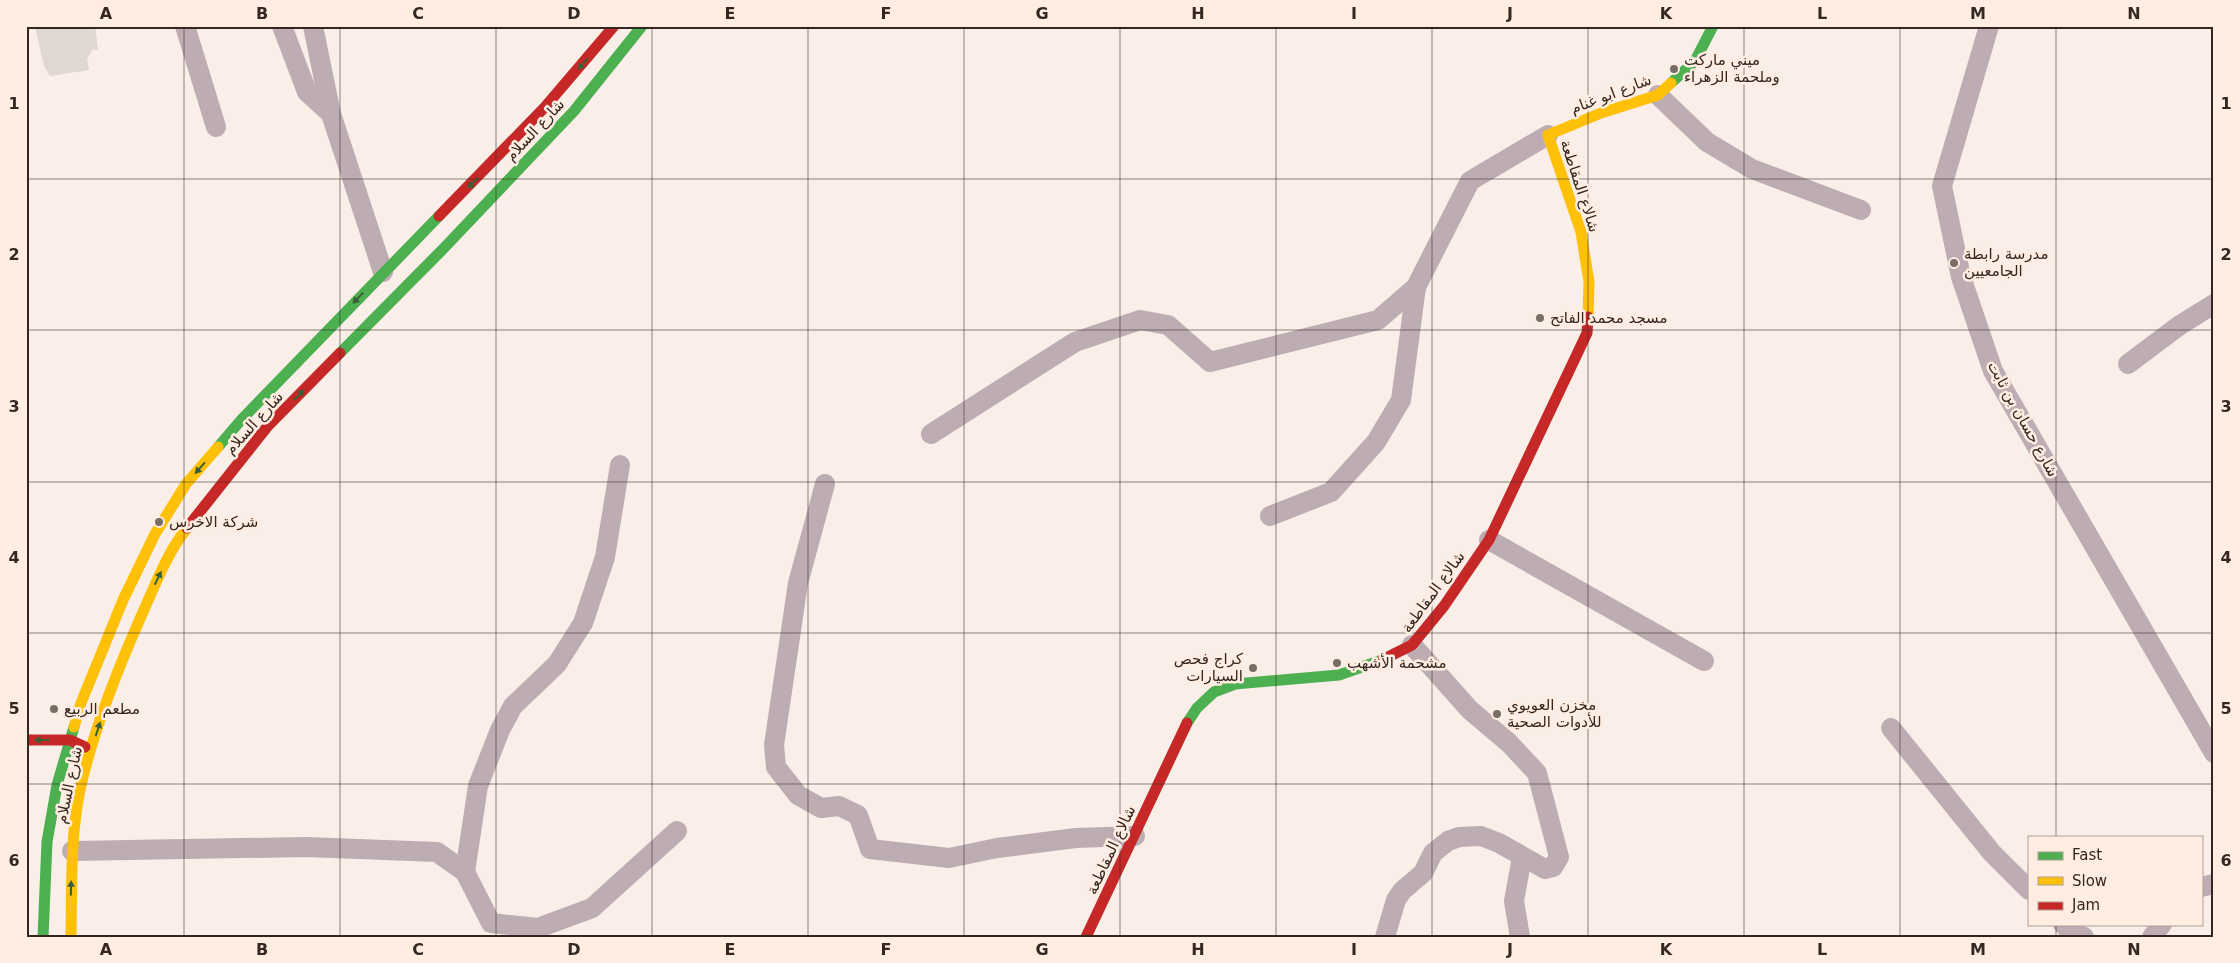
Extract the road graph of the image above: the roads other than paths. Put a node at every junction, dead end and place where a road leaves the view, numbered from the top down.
1 (185, 26) edge
2 (282, 26) edge
3 (313, 26) edge
4 (614, 26) edge
5 (642, 26) edge
6 (1713, 26) edge
7 (1989, 26) edge
8 (1658, 95) junction
9 (330, 114) junction
10 (216, 127) dead end
11 (1548, 135) junction
12 (1861, 210) dead end
13 (383, 272) junction
14 (1416, 286) junction
15 (2214, 304) edge
16 (2128, 364) dead end
17 (931, 434) dead end
18 (620, 465) dead end
19 (825, 484) dead end
20 (1270, 516) dead end
21 (1489, 540) junction
22 (1412, 645) junction
23 (1704, 661) dead end
24 (1891, 728) dead end
25 (26, 740) edge
26 (70, 740) junction
27 (91, 750) junction
28 (2214, 753) edge
29 (59, 758) junction
30 (677, 831) dead end
31 (1135, 836) junction
32 (72, 851) junction
33 (1522, 857) junction
34 (465, 872) junction
35 (2028, 889) edge
36 (2065, 926) edge
37 (2160, 926) edge
38 (43, 937) edge
39 (71, 937) edge
40 (1086, 937) edge
41 (1385, 937) edge
42 (1520, 937) edge
43 (2084, 937) edge
44 (2152, 937) edge

1 - 10 street
2 - 9 street
3 - 9 street
4 -> 13 main road, شارع السلام
27 -> 5 main road, شارع السلام
6 - 8 main road, شارع ابو غنام
7 - 28 street, شارع حسان بن ثابت
8 - 11 main road, شارع ابو غنام
8 - 12 street
9 - 13 street
11 - 14 street
11 - 21 main road, شالاع المقاطعة
13 -> 26 main road, شارع السلام
14 - 17 street
14 - 20 street
15 - 16 street
18 - 34 street
19 - 31 street
21 - 22 main road, شالاع المقاطعة
21 - 23 street
22 - 31 main road, شالاع المقاطعة
22 - 33 street
24 - 35 street
26 -> 25 main road
26 - 27 main road
26 - 29 main road, شارع السلام
27 - 29 main road
27 - 32 main road, شارع السلام
29 - 38 main road, شارع السلام
30 - 34 street
31 - 40 main road, شالاع المقاطعة
32 - 34 street
39 -> 32 main road, شارع السلام
33 - 41 street
33 - 42 street
36 - 43 street
37 - 44 street

